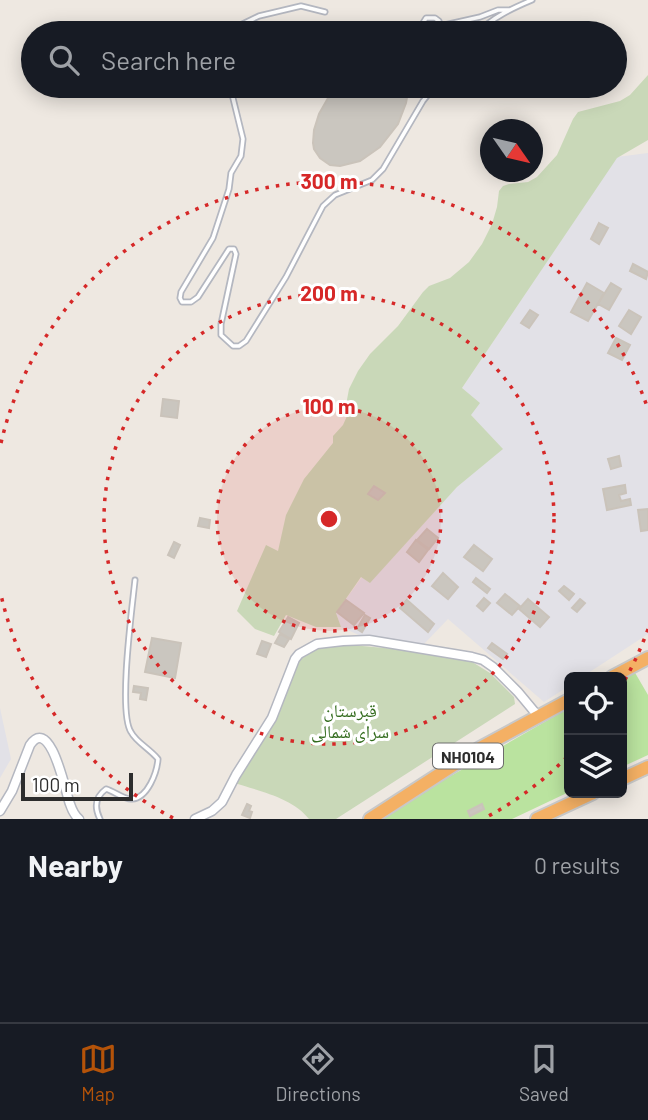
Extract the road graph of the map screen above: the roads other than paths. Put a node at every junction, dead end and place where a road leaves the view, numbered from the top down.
1 (532, 0) edge
2 (509, 10) junction
3 (326, 12) dead end
4 (249, 21) edge
5 (424, 21) edge
6 (439, 21) edge
7 (462, 21) edge
8 (493, 21) edge
9 (233, 98) edge
10 (425, 98) edge
11 (135, 580) dead end
12 (648, 658) edge
13 (621, 672) edge
14 (564, 703) edge
15 (538, 716) junction
16 (648, 767) edge
17 (627, 777) edge
18 (582, 798) edge
19 (0, 811) edge
20 (79, 819) edge
21 (100, 819) edge
22 (195, 819) edge
23 (370, 819) edge
24 (537, 819) edge

1 - 2 lane
2 - 7 lane
2 - 8 lane
3 - 4 lane
5 - 6 lane
9 - 10 lane
11 - 21 lane
12 - 13 highway
14 - 15 highway, NH0104
15 - 22 street
15 - 23 highway, NH0104
16 - 17 highway
18 - 24 highway
19 - 20 street

